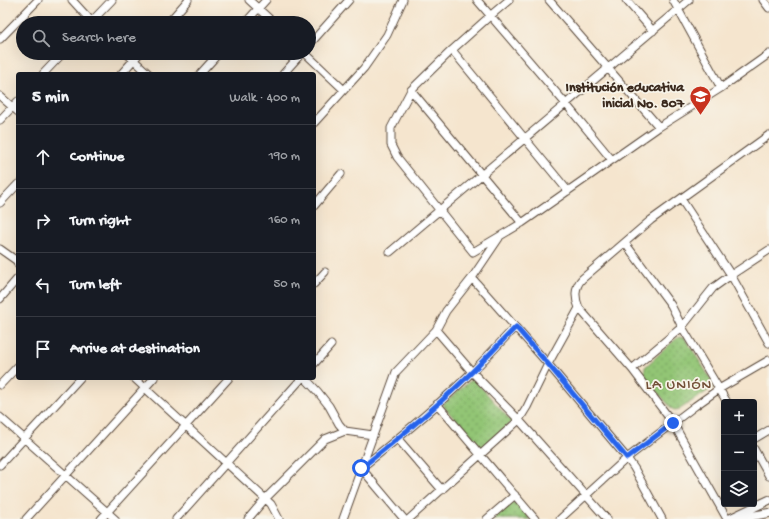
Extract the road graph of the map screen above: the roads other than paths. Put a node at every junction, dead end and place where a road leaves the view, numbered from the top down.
1 (38, 0) edge
2 (72, 0) edge
3 (112, 0) edge
4 (188, 0) edge
5 (249, 0) edge
6 (266, 0) edge
7 (349, 0) edge
8 (402, 0) edge
9 (477, 0) edge
10 (509, 0) edge
11 (549, 0) edge
12 (626, 0) edge
13 (673, 0) edge
14 (690, 0) edge
15 (763, 0) edge
16 (258, 8) junction
17 (769, 8) edge
18 (678, 10) junction
19 (22, 16) edge
20 (86, 16) edge
21 (98, 16) edge
22 (174, 16) edge
23 (251, 16) edge
24 (267, 16) edge
25 (490, 16) junction
26 (16, 23) edge
27 (652, 31) junction
28 (316, 37) edge
29 (0, 39) edge
30 (452, 50) junction
31 (769, 54) edge
32 (56, 60) edge
33 (134, 60) joint
34 (213, 60) edge
35 (296, 60) edge
36 (312, 60) edge
37 (608, 68) junction
38 (45, 72) edge
39 (123, 72) edge
40 (147, 72) edge
41 (202, 72) edge
42 (285, 72) edge
43 (721, 88) junction
44 (344, 90) junction
45 (411, 90) junction
46 (0, 96) edge
47 (566, 104) junction
48 (15, 110) edge
49 (0, 120) edge
50 (316, 121) edge
51 (659, 127) junction
52 (769, 135) edge
53 (525, 138) junction
54 (612, 160) junction
55 (342, 174) dead end
56 (482, 174) junction
57 (16, 186) edge
58 (568, 191) junction
59 (681, 198) junction
60 (0, 203) edge
61 (316, 204) edge
62 (440, 210) junction
63 (522, 223) junction
64 (500, 236) junction
65 (625, 243) junction
66 (0, 249) edge
67 (769, 250) edge
68 (390, 252) dead end
69 (16, 260) edge
70 (325, 272) dead end
71 (731, 275) junction
72 (472, 278) junction
73 (16, 280) edge
74 (316, 282) edge
75 (0, 298) edge
76 (579, 308) junction
77 (516, 327) junction
78 (682, 327) junction
79 (436, 330) junction
80 (769, 343) edge
81 (331, 346) dead end
82 (769, 360) edge
83 (316, 362) edge
84 (548, 364) junction
85 (16, 368) edge
86 (632, 369) junction
87 (472, 372) junction
88 (78, 380) edge
89 (136, 380) edge
90 (152, 380) edge
91 (227, 380) edge
92 (300, 380) edge
93 (307, 380) edge
94 (0, 386) edge
95 (145, 388) junction
96 (719, 388) junction
97 (725, 399) edge
98 (437, 404) junction
99 (0, 417) edge
100 (519, 420) junction
101 (673, 423) junction
102 (186, 426) junction
103 (769, 430) edge
104 (345, 431) junction
105 (373, 435) junction
106 (757, 437) edge
107 (24, 439) junction
108 (398, 439) junction
109 (757, 454) edge
110 (481, 455) junction
111 (627, 458) junction
112 (226, 463) junction
113 (0, 465) edge
114 (361, 468) junction
115 (65, 475) junction
116 (769, 476) edge
117 (442, 490) junction
118 (515, 495) junction
119 (586, 496) junction
120 (265, 499) junction
121 (769, 500) edge
122 (107, 512) junction
123 (769, 513) edge
124 (26, 519) edge
125 (101, 519) edge
126 (115, 519) edge
127 (176, 519) edge
128 (248, 519) edge
129 (279, 519) edge
130 (343, 519) edge
131 (404, 519) edge
132 (409, 519) edge
133 (487, 519) edge
134 (534, 519) edge
135 (560, 519) edge
136 (607, 519) edge
137 (662, 519) edge
138 (728, 519) edge
139 (733, 519) edge

1 - 19 street
2 - 20 street
3 - 21 street
4 - 22 street
5 - 16 street
6 - 16 street
7 - 28 street
8 - 44 street
9 - 25 street
10 - 25 street
11 - 37 street
12 - 27 street
13 - 18 street
14 - 18 street
15 - 17 street
16 - 23 street
16 - 24 street
18 - 27 street
18 - 43 street
25 - 30 street
25 - 47 street
26 - 29 street
27 - 37 street
30 - 45 street
30 - 53 street
31 - 43 street
32 - 38 street
33 - 39 street
33 - 40 street
34 - 41 street
35 - 42 street
36 - 44 street
37 - 47 street
37 - 51 street
43 - 51 street
44 - 50 street
45 - 56 street
45 - 62 street
46 - 48 street
47 - 53 street
47 - 54 street
48 - 49 street
51 - 54 street
52 - 59 street
53 - 56 street
53 - 58 street
54 - 58 street
55 - 61 street
56 - 62 street
56 - 63 street
57 - 60 street
58 - 63 street
59 - 65 street
59 - 71 street
62 - 64 street
62 - 68 street
63 - 64 street
64 - 72 street
65 - 76 street
65 - 78 street
66 - 69 street
67 - 71 street
70 - 74 street
71 - 78 street
71 - 80 street
72 - 77 street
72 - 79 street
73 - 75 street
76 - 84 street
76 - 86 street
77 - 84 street
77 - 87 street
78 - 86 street
78 - 96 street
79 - 87 street
79 - 105 street
81 - 83 street
82 - 96 street
84 - 100 street
84 - 111 street
85 - 94 street
86 - 101 street
87 - 98 street
87 - 100 street
88 - 107 street
89 - 95 street
90 - 95 street
91 - 102 street
92 - 112 street
93 - 104 street
95 - 102 street
95 - 115 street
96 - 97 street
96 - 101 street
98 - 108 street
98 - 110 street
99 - 107 street
100 - 110 street
100 - 119 street
101 - 111 street
101 - 138 street
102 - 112 street
102 - 122 street
103 - 106 street
104 - 105 street
104 - 120 street
105 - 114 street
107 - 113 street
107 - 115 street
108 - 114 street
108 - 117 street
109 - 116 street
110 - 117 street
110 - 118 street
111 - 119 street
111 - 137 street
112 - 120 street
112 - 127 street
114 - 130 street
114 - 131 street
115 - 122 street
115 - 124 street
117 - 132 street
118 - 133 street
118 - 134 street
119 - 135 street
119 - 136 street
120 - 128 street
120 - 129 street
121 - 138 street
122 - 125 street
122 - 126 street
123 - 139 street

